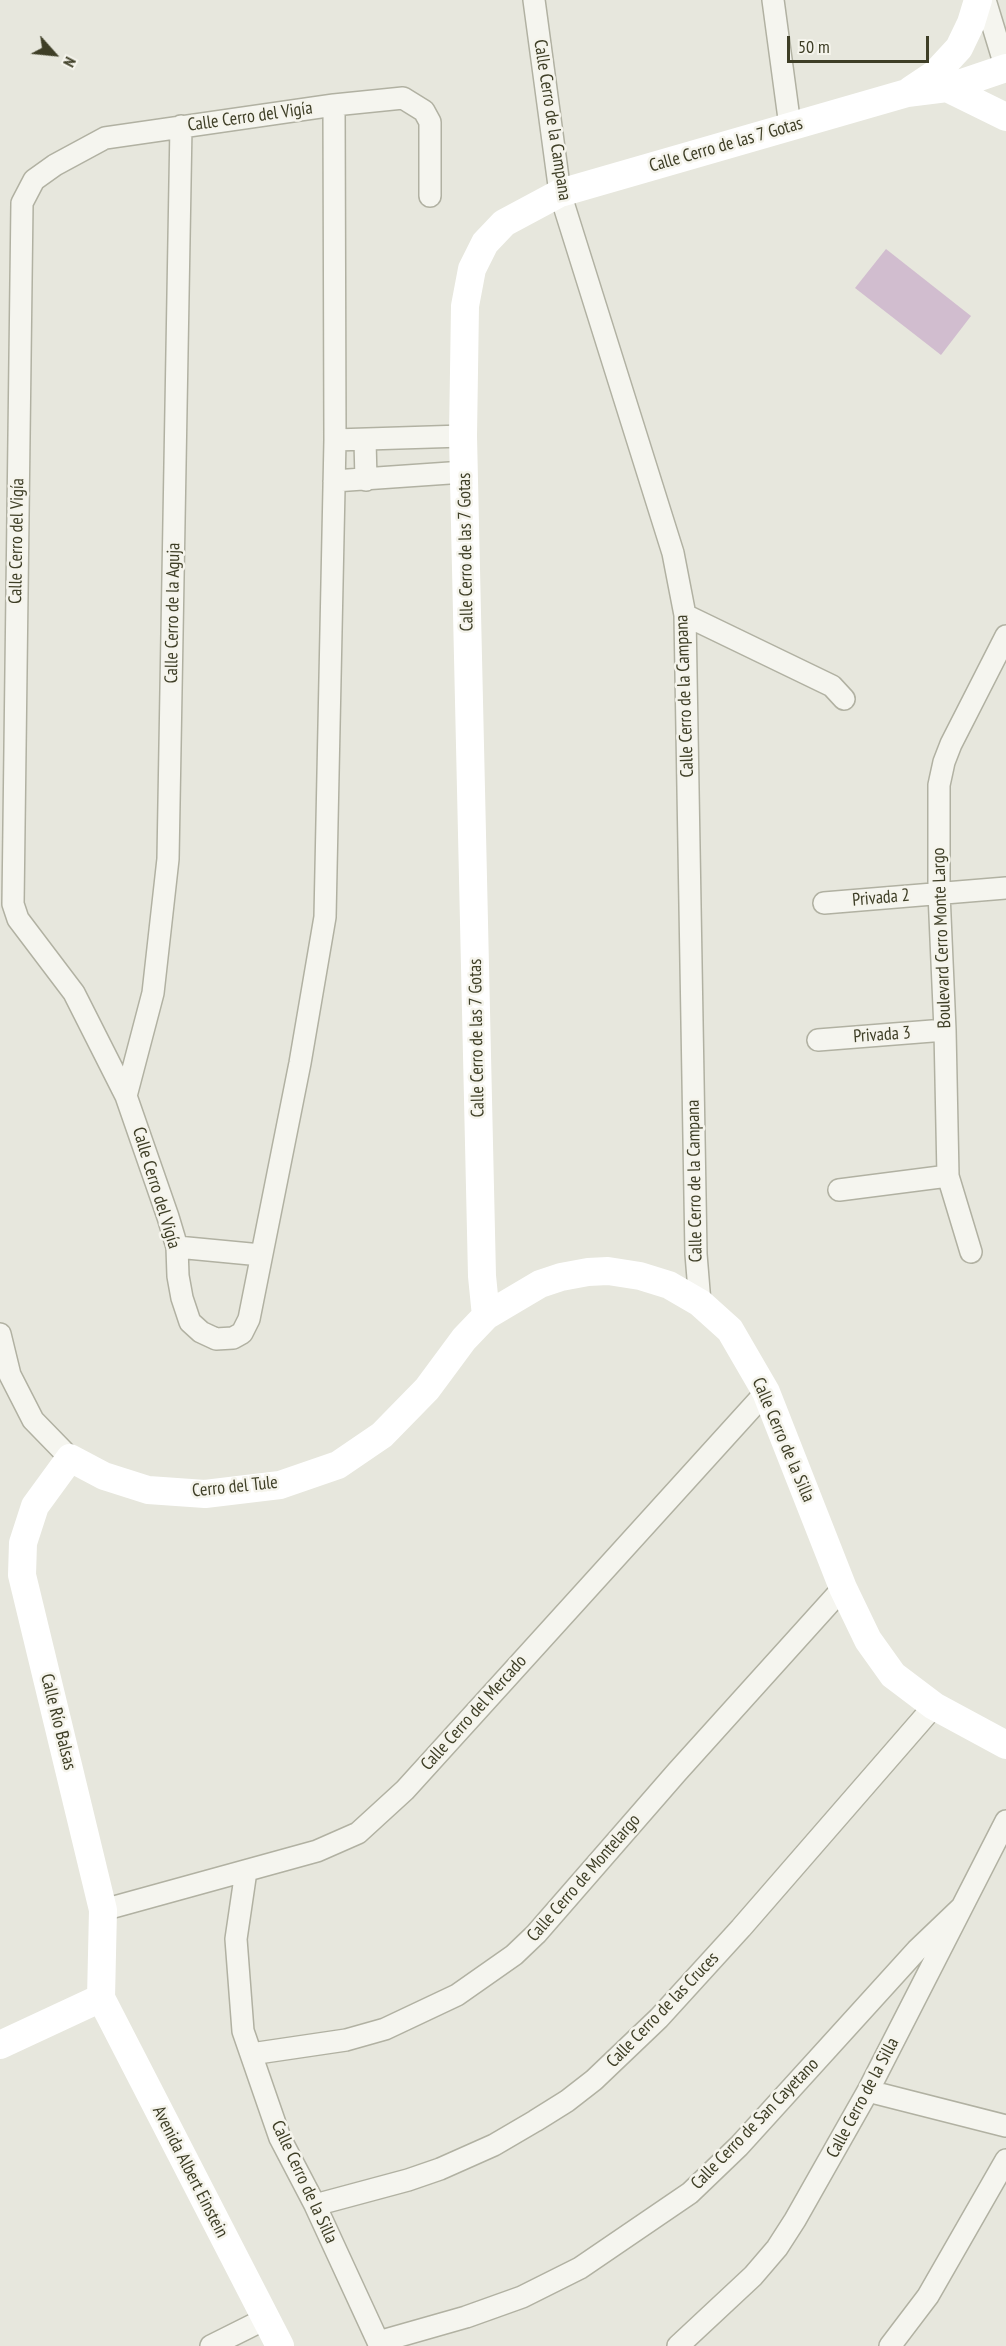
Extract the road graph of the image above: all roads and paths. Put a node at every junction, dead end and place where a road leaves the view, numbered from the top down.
1 (534, 0) edge
2 (773, 0) edge
3 (978, 0) edge
4 (985, 0) edge
5 (1006, 68) edge
6 (947, 88) junction
7 (907, 93) junction
8 (334, 105) junction
9 (1006, 117) edge
10 (181, 126) junction
11 (790, 126) junction
12 (560, 193) junction
13 (430, 196) dead end
14 (463, 436) junction
15 (334, 440) junction
16 (365, 440) junction
17 (464, 472) junction
18 (366, 480) junction
19 (334, 481) junction
20 (685, 615) junction
21 (1006, 636) edge
22 (844, 699) dead end
23 (1006, 888) edge
24 (939, 893) junction
25 (824, 903) dead end
26 (945, 1030) junction
27 (818, 1040) dead end
28 (126, 1096) junction
29 (948, 1176) junction
30 (839, 1190) dead end
31 (177, 1246) junction
32 (971, 1252) dead end
33 (261, 1255) junction
34 (700, 1303) junction
35 (486, 1316) junction
36 (0, 1334) edge
37 (766, 1392) junction
38 (70, 1458) junction
39 (843, 1588) junction
40 (934, 1706) junction
41 (1006, 1745) edge
42 (1006, 1821) edge
43 (246, 1871) junction
44 (962, 1907) junction
45 (103, 1910) junction
46 (101, 1998) junction
47 (0, 2045) edge
48 (251, 2054) junction
49 (868, 2091) junction
50 (1006, 2126) edge
51 (1006, 2160) edge
52 (315, 2205) junction
53 (265, 2319) junction
54 (379, 2344) edge
55 (211, 2346) edge
56 (279, 2346) edge
57 (678, 2346) edge
58 (890, 2346) edge

1 - 12 street, Calle Cerro de la Campana
2 - 11 street
3 - 7 street
4 - 5 street
5 - 6 street
6 - 7 street
6 - 9 street
7 - 11 street, Calle Cerro de las 7 Gotas
8 - 10 street, Calle Cerro del Vigía
8 - 13 street, Calle Cerro del Vigía
8 - 15 street, Calle Cerro del Vigía
10 - 28 street, Calle Cerro de la Aguja
10 - 28 street, Calle Cerro del Vigía
11 - 12 street, Calle Cerro de las 7 Gotas
12 - 14 street, Calle Cerro de las 7 Gotas
12 - 20 street, Calle Cerro de la Campana
14 - 16 street
14 - 17 street, Calle Cerro de las 7 Gotas
15 - 16 street
15 - 19 street, Calle Cerro del Vigía
16 - 18 street
17 - 18 street
17 - 35 street, Calle Cerro de las 7 Gotas
18 - 19 street
19 - 33 street, Calle Cerro del Vigía
20 - 22 street
20 - 34 street, Calle Cerro de la Campana
21 - 24 street, Boulevard Cerro Monte Largo
23 - 24 street, Privada 2
24 - 25 street, Privada 2
24 - 26 street, Boulevard Cerro Monte Largo
26 - 27 street, Privada 3
26 - 29 street, Boulevard Cerro Monte Largo
28 - 31 street, Calle Cerro del Vigía
29 - 30 street
29 - 32 street, Boulevard Cerro Monte Largo
31 - 33 street
31 - 33 street, Calle Cerro del Vigía
34 - 35 street, Calle Cerro de la Silla
34 - 37 street, Calle Cerro de la Silla
35 - 38 street, Cerro del Tule
36 - 38 street, Cerro del Tule
37 - 39 street, Calle Cerro de la Silla
37 - 43 street, Calle Cerro del Mercado
38 - 45 street, Calle Río Balsas
39 - 40 street, Calle Cerro de la Silla
39 - 48 street, Calle Cerro de Montelargo
40 - 41 street, Calle Cerro de la Silla
40 - 52 street, Calle Cerro de las Cruces
42 - 44 street, Calle Cerro de la Silla
43 - 45 street, Calle Cerro del Mercado
43 - 48 street, Calle Cerro de la Silla
44 - 49 street, Calle Cerro de la Silla
44 - 54 street, Calle Cerro de San Cayetano
45 - 46 street, Calle Río Balsas
46 - 47 street
46 - 53 street, Avenida Albert Einstein
48 - 52 street, Calle Cerro de la Silla
49 - 50 street
49 - 57 street, Calle Cerro de la Silla
51 - 58 street
52 - 54 street, Calle Cerro de la Silla
53 - 55 street
53 - 56 street, Avenida Albert Einstein

